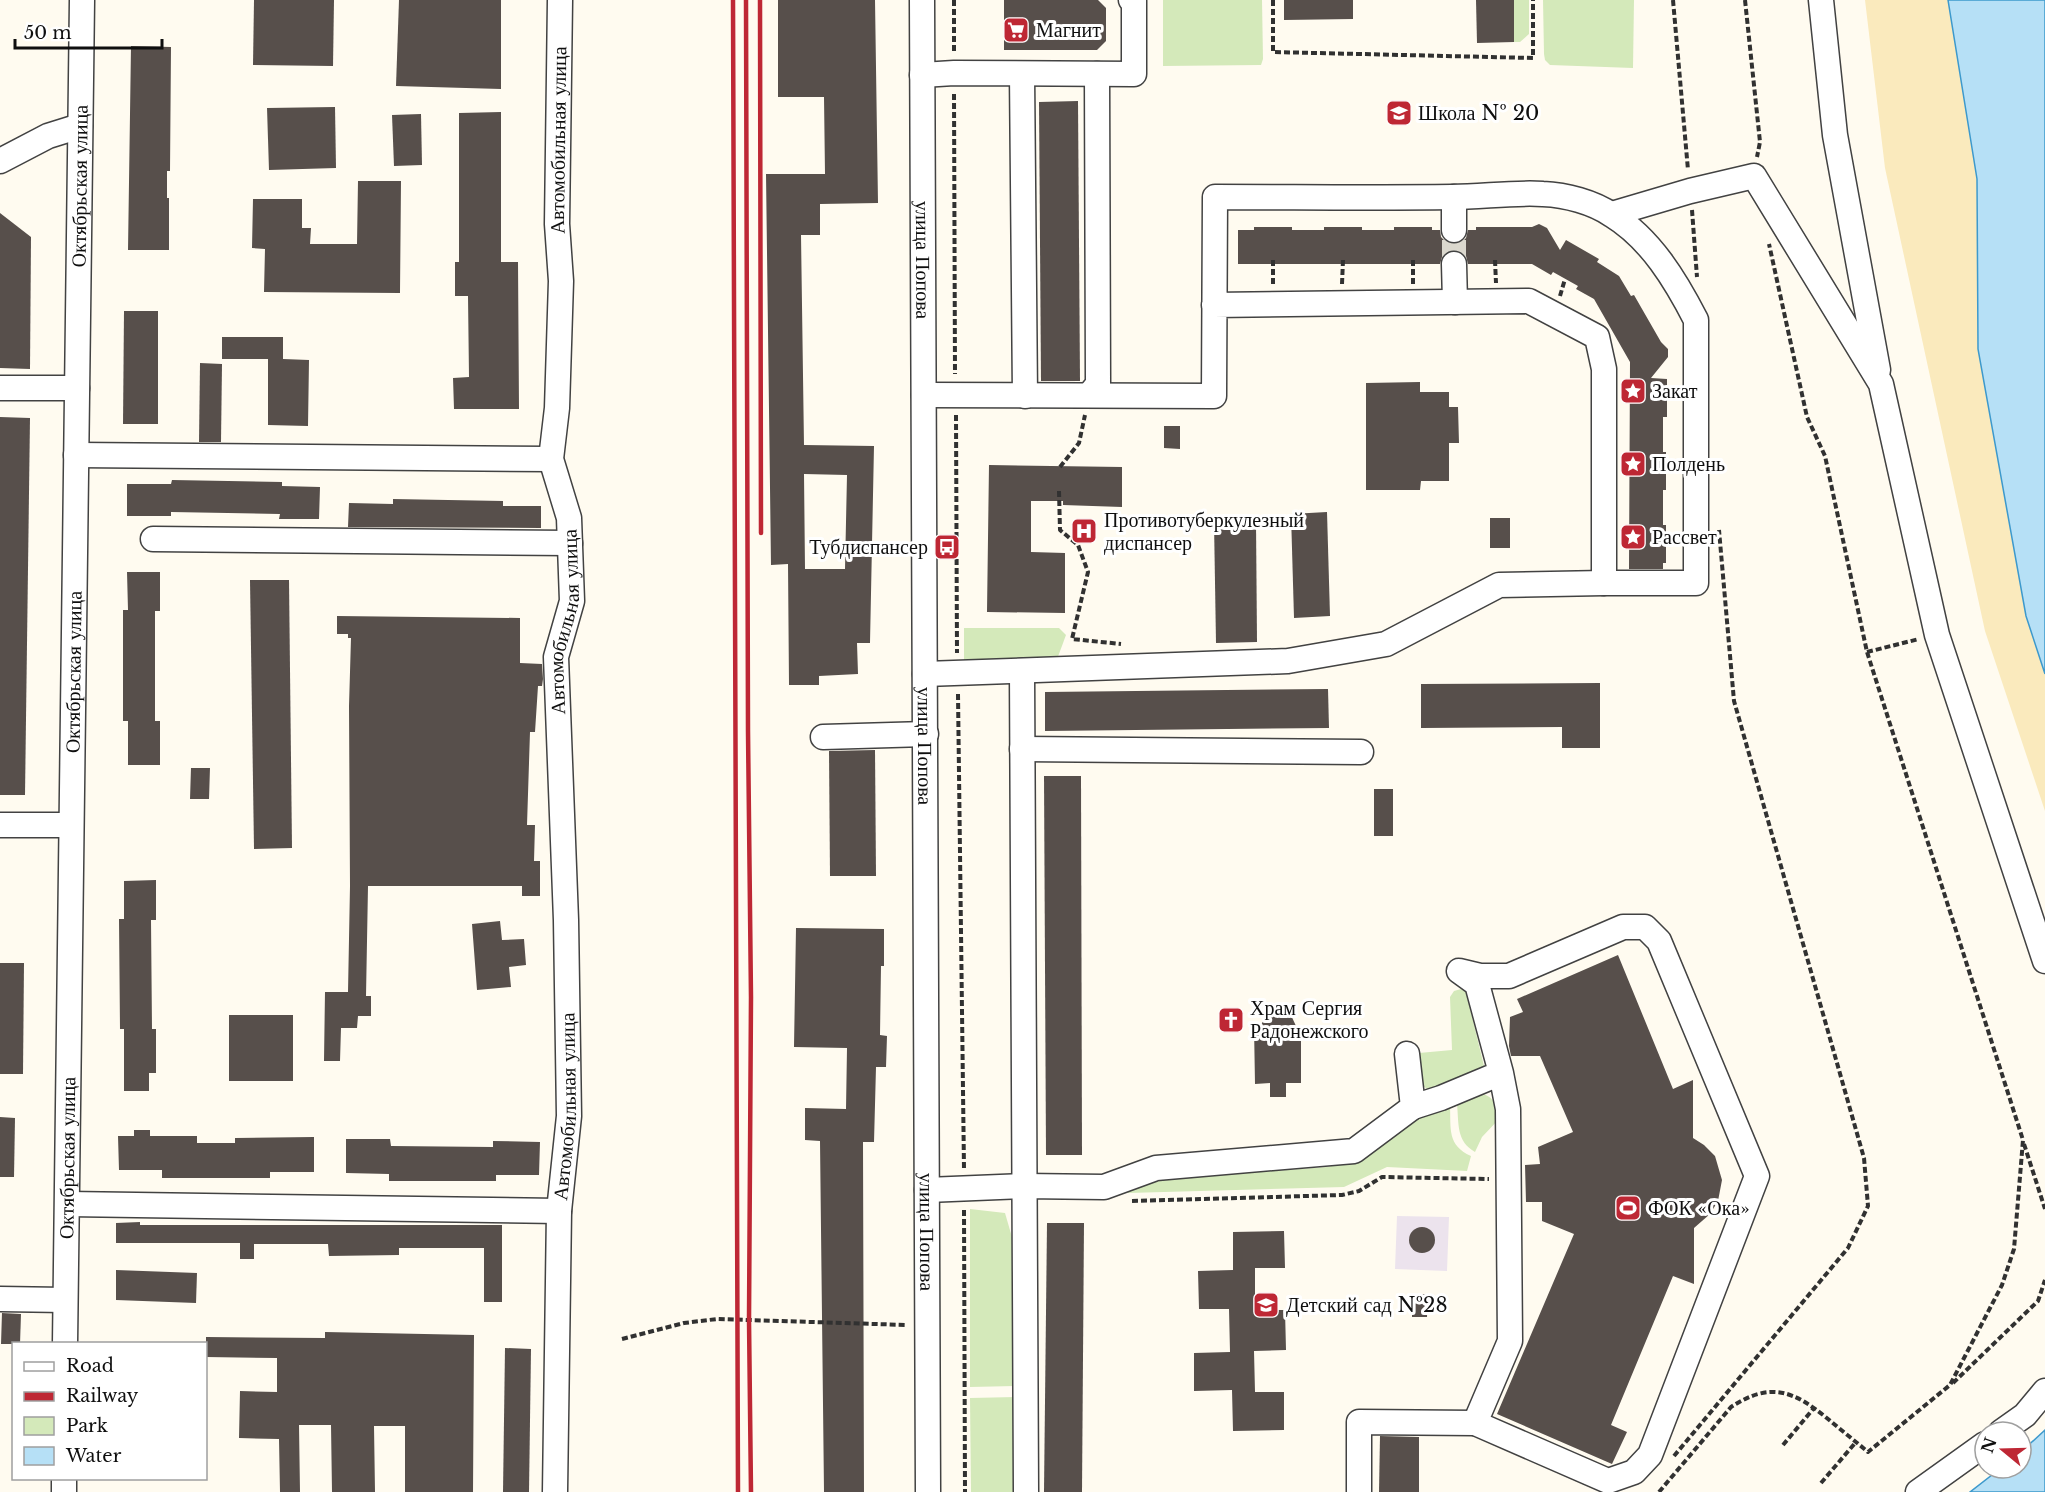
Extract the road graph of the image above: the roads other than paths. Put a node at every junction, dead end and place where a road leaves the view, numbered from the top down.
1 (82, 0) edge
2 (560, 0) edge
3 (922, 0) edge
4 (1131, 0) edge
5 (1821, 0) edge
6 (1022, 74) junction
7 (1097, 74) junction
8 (922, 75) junction
9 (80, 126) junction
10 (0, 161) edge
11 (1454, 197) junction
12 (1612, 214) junction
13 (1454, 230) tunnel mouth
14 (1454, 264) tunnel mouth
15 (1455, 302) junction
16 (1214, 305) junction
17 (1881, 384) junction
18 (0, 388) edge
19 (77, 388) junction
20 (924, 394) junction
21 (1090, 394) junction
22 (1024, 396) junction
23 (76, 455) junction
24 (551, 459) junction
25 (153, 539) dead end
26 (570, 543) junction
27 (1604, 584) junction
28 (1022, 671) junction
29 (925, 674) junction
30 (926, 734) junction
31 (823, 737) dead end
32 (1022, 749) junction
33 (1361, 752) dead end
34 (0, 825) edge
35 (70, 825) junction
36 (2045, 961) edge
37 (1407, 1054) dead end
38 (1501, 1073) junction
39 (1413, 1107) junction
40 (1024, 1186) junction
41 (927, 1190) junction
42 (68, 1204) junction
43 (559, 1211) junction
44 (0, 1299) edge
45 (65, 1300) junction
46 (65, 1342) edge
47 (2045, 1391) edge
48 (2018, 1420) edge
49 (1475, 1423) junction
50 (1973, 1453) edge
51 (555, 1492) edge
52 (928, 1492) edge
53 (1026, 1492) edge
54 (1359, 1492) edge
55 (1918, 1492) edge

1 - 9 street, Октябрьская улица
2 - 24 street, Автомобильная улица
3 - 8 street, улица Попова
4 - 7 street
5 - 17 street
6 - 7 street
6 - 8 street
6 - 22 street
7 - 21 street
8 - 20 street, улица Попова
9 - 10 street
9 - 19 street, Октябрьская улица
11 - 12 street
11 - 13 street
11 - 16 street
12 - 17 street
12 - 27 street
14 - 15 street
15 - 16 street
15 - 27 street
16 - 21 street
17 - 36 street
18 - 19 street
19 - 23 street, Октябрьская улица
20 - 22 street
20 - 29 street, улица Попова
21 - 22 street
23 - 24 street
23 - 35 street, Октябрьская улица
24 - 26 street, Автомобильная улица
25 - 26 street
26 - 43 street, Автомобильная улица
27 - 28 street
28 - 29 street
28 - 32 street
29 - 30 street, улица Попова
30 - 31 street
30 - 41 street, улица Попова
32 - 33 street
32 - 40 street
34 - 35 street
35 - 42 street, Октябрьская улица
37 - 39 street
38 - 39 street
38 - 49 street
38 - 49 street
39 - 40 street
40 - 41 street
40 - 53 street
41 - 52 street, улица Попова
42 - 43 street
42 - 45 street, Октябрьская улица
43 - 51 street, Автомобильная улица
44 - 45 street
45 - 46 street, Октябрьская улица
47 - 48 street
49 - 54 street
50 - 55 street

